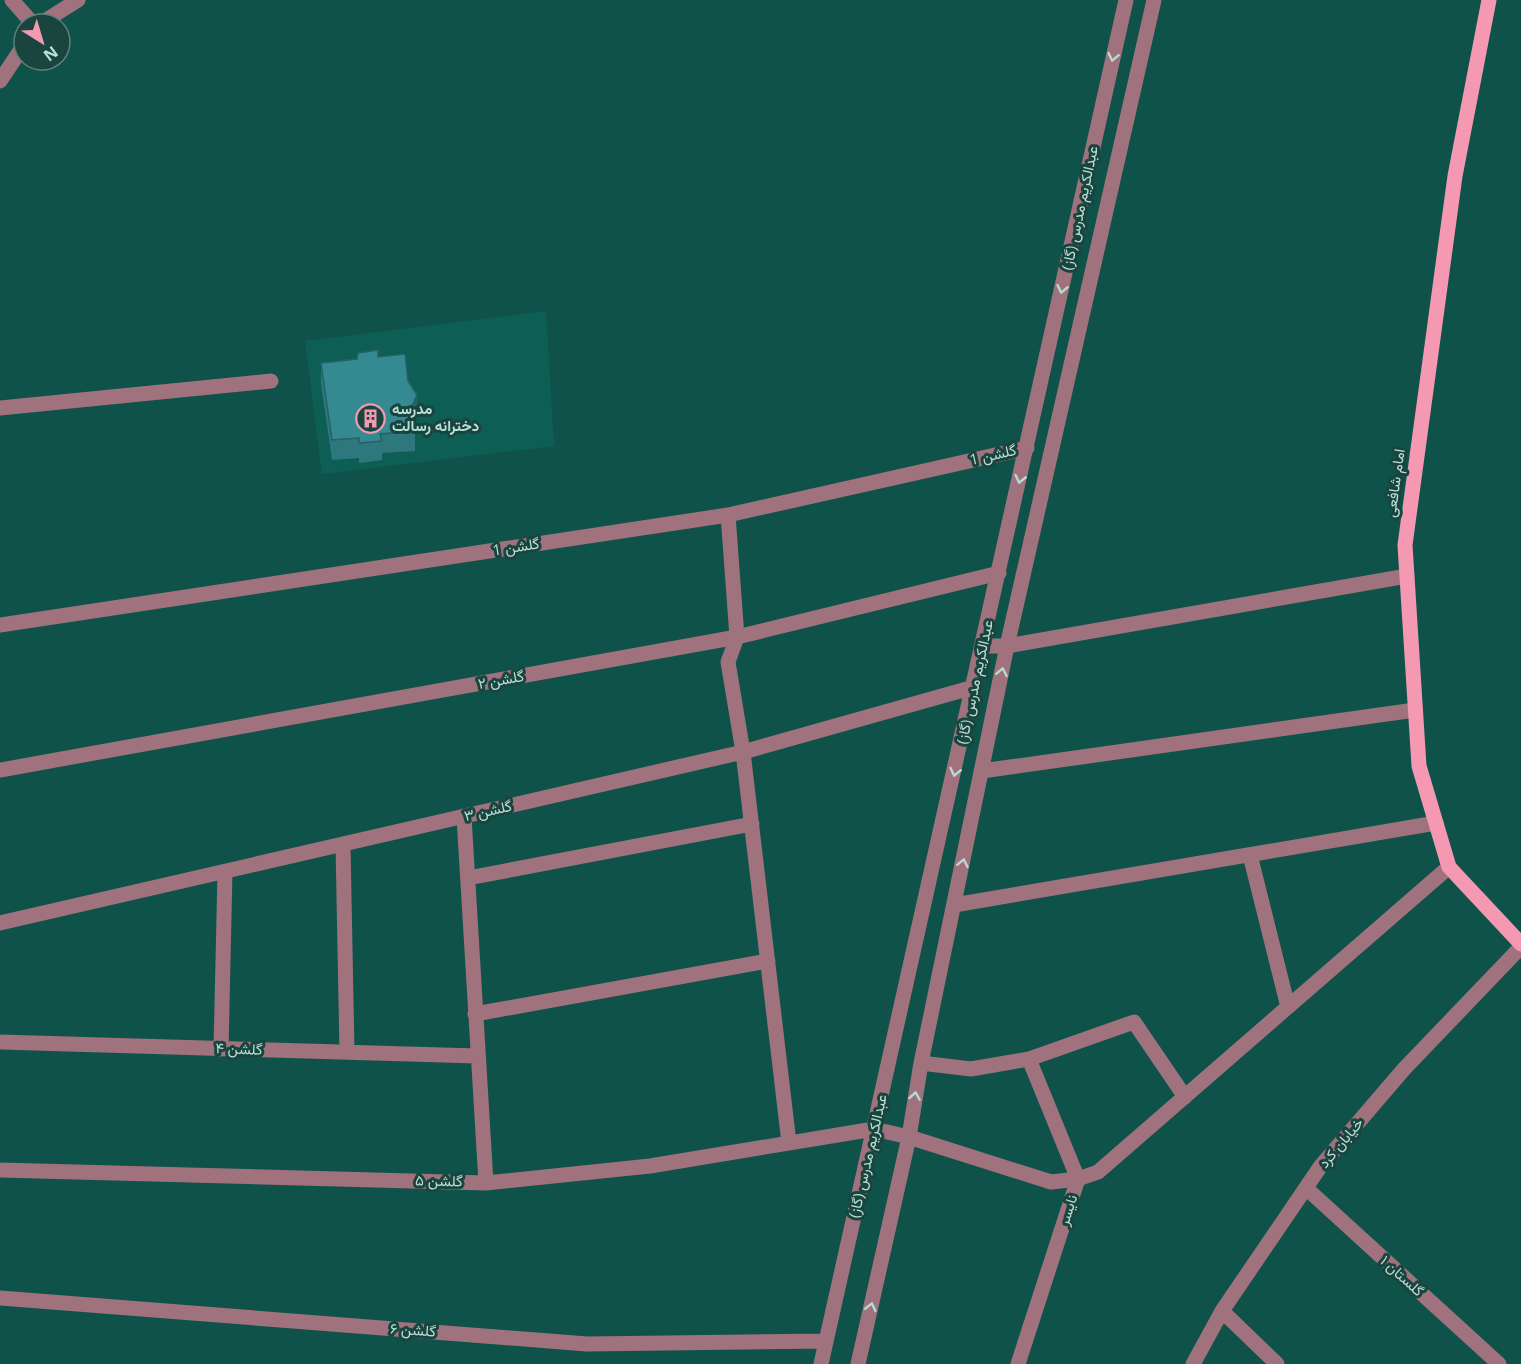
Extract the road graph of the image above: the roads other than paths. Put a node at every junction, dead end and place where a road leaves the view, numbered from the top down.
1 (12, 0) edge
2 (78, 0) edge
3 (1126, 0) edge
4 (1154, 0) edge
5 (1490, 0) edge
6 (22, 12) edge
7 (59, 12) edge
8 (12, 63) edge
9 (0, 81) edge
10 (271, 381) dead end
11 (0, 408) edge
12 (1027, 448) junction
13 (728, 515) junction
14 (999, 573) junction
15 (1407, 576) junction
16 (0, 625) edge
17 (737, 637) junction
18 (982, 646) junction
19 (1007, 646) junction
20 (974, 687) junction
21 (1415, 710) junction
22 (744, 752) junction
23 (0, 770) edge
24 (982, 771) junction
25 (464, 817) junction
26 (1436, 823) junction
27 (752, 824) junction
28 (343, 845) junction
29 (1250, 855) junction
30 (1449, 867) junction
31 (225, 872) junction
32 (468, 878) junction
33 (954, 905) junction
34 (0, 924) edge
35 (1521, 946) edge
36 (768, 961) junction
37 (1288, 1007) junction
38 (475, 1014) junction
39 (0, 1042) edge
40 (221, 1048) junction
41 (347, 1052) junction
42 (477, 1056) junction
43 (1029, 1059) junction
44 (921, 1064) junction
45 (1185, 1096) junction
46 (874, 1129) junction
47 (909, 1137) junction
48 (789, 1143) junction
49 (0, 1170) edge
50 (1078, 1179) junction
51 (486, 1183) junction
52 (1306, 1188) junction
53 (0, 1298) edge
54 (1222, 1311) junction
55 (826, 1341) junction
56 (821, 1364) edge
57 (858, 1364) edge
58 (1018, 1364) edge
59 (1193, 1364) edge
60 (1277, 1364) edge
61 (1499, 1364) edge

1 - 6 street
2 - 7 street
3 -> 12 street, عبدالکریم مدرس (گاز)
4 - 19 street, عبدالکریم مدرس (گاز)
5 - 15 main road, امام شافعی
8 - 9 street
10 - 11 street
12 - 13 street, گلشن 1
12 -> 14 street, عبدالکریم مدرس (گاز)
13 - 16 street, گلشن 1
13 - 17 street
14 - 17 street, گلشن ۲
14 - 18 street, عبدالکریم مدرس (گاز)
15 - 19 street
15 - 21 main road, امام شافعی
17 - 22 street
17 - 23 street, گلشن ۲
18 - 19 street
18 - 20 street, عبدالکریم مدرس (گاز)
24 -> 19 street, عبدالکریم مدرس (گاز)
20 - 22 street, گلشن ۳
20 -> 46 street, عبدالکریم مدرس (گاز)
21 - 24 street
21 - 26 main road, امام شافعی
22 - 25 street, گلشن ۳
22 - 27 street
33 -> 24 street, عبدالکریم مدرس (گاز)
25 - 28 street, گلشن ۳
25 - 32 street
26 - 29 street
26 - 30 main road, امام شافعی
27 - 32 street
27 - 36 street
28 - 31 street, گلشن ۳
28 - 41 street
29 - 33 street
29 - 37 street
30 - 35 main road, امام شافعی
30 - 37 street
31 - 34 street, گلشن ۳
31 - 40 street
32 - 38 street
33 - 44 street, عبدالکریم مدرس (گاز)
35 - 52 street, خیابان کرد
36 - 38 street
36 - 48 street
37 - 45 street
38 - 42 street
39 - 40 street, گلشن ۴
40 - 41 street, گلشن ۴
41 - 42 street, گلشن ۴
42 - 51 street
43 - 44 street
43 - 45 street
43 - 50 street, نایسر
47 -> 44 street, عبدالکریم مدرس (گاز)
45 - 50 street
46 - 47 street
46 - 48 street, گلشن ۵
46 - 55 street, عبدالکریم مدرس (گاز)
47 - 50 street
57 -> 47 street, عبدالکریم مدرس (گاز)
48 - 51 street, گلشن ۵
49 - 51 street, گلشن ۵
50 - 58 street, نایسر
52 - 54 street, خیابان کرد
52 - 61 street, گلستان ۱
53 - 55 street, گلشن ۶
54 - 59 street, خیابان کرد
54 - 60 street
55 - 56 street, عبدالکریم مدرس (گاز)

